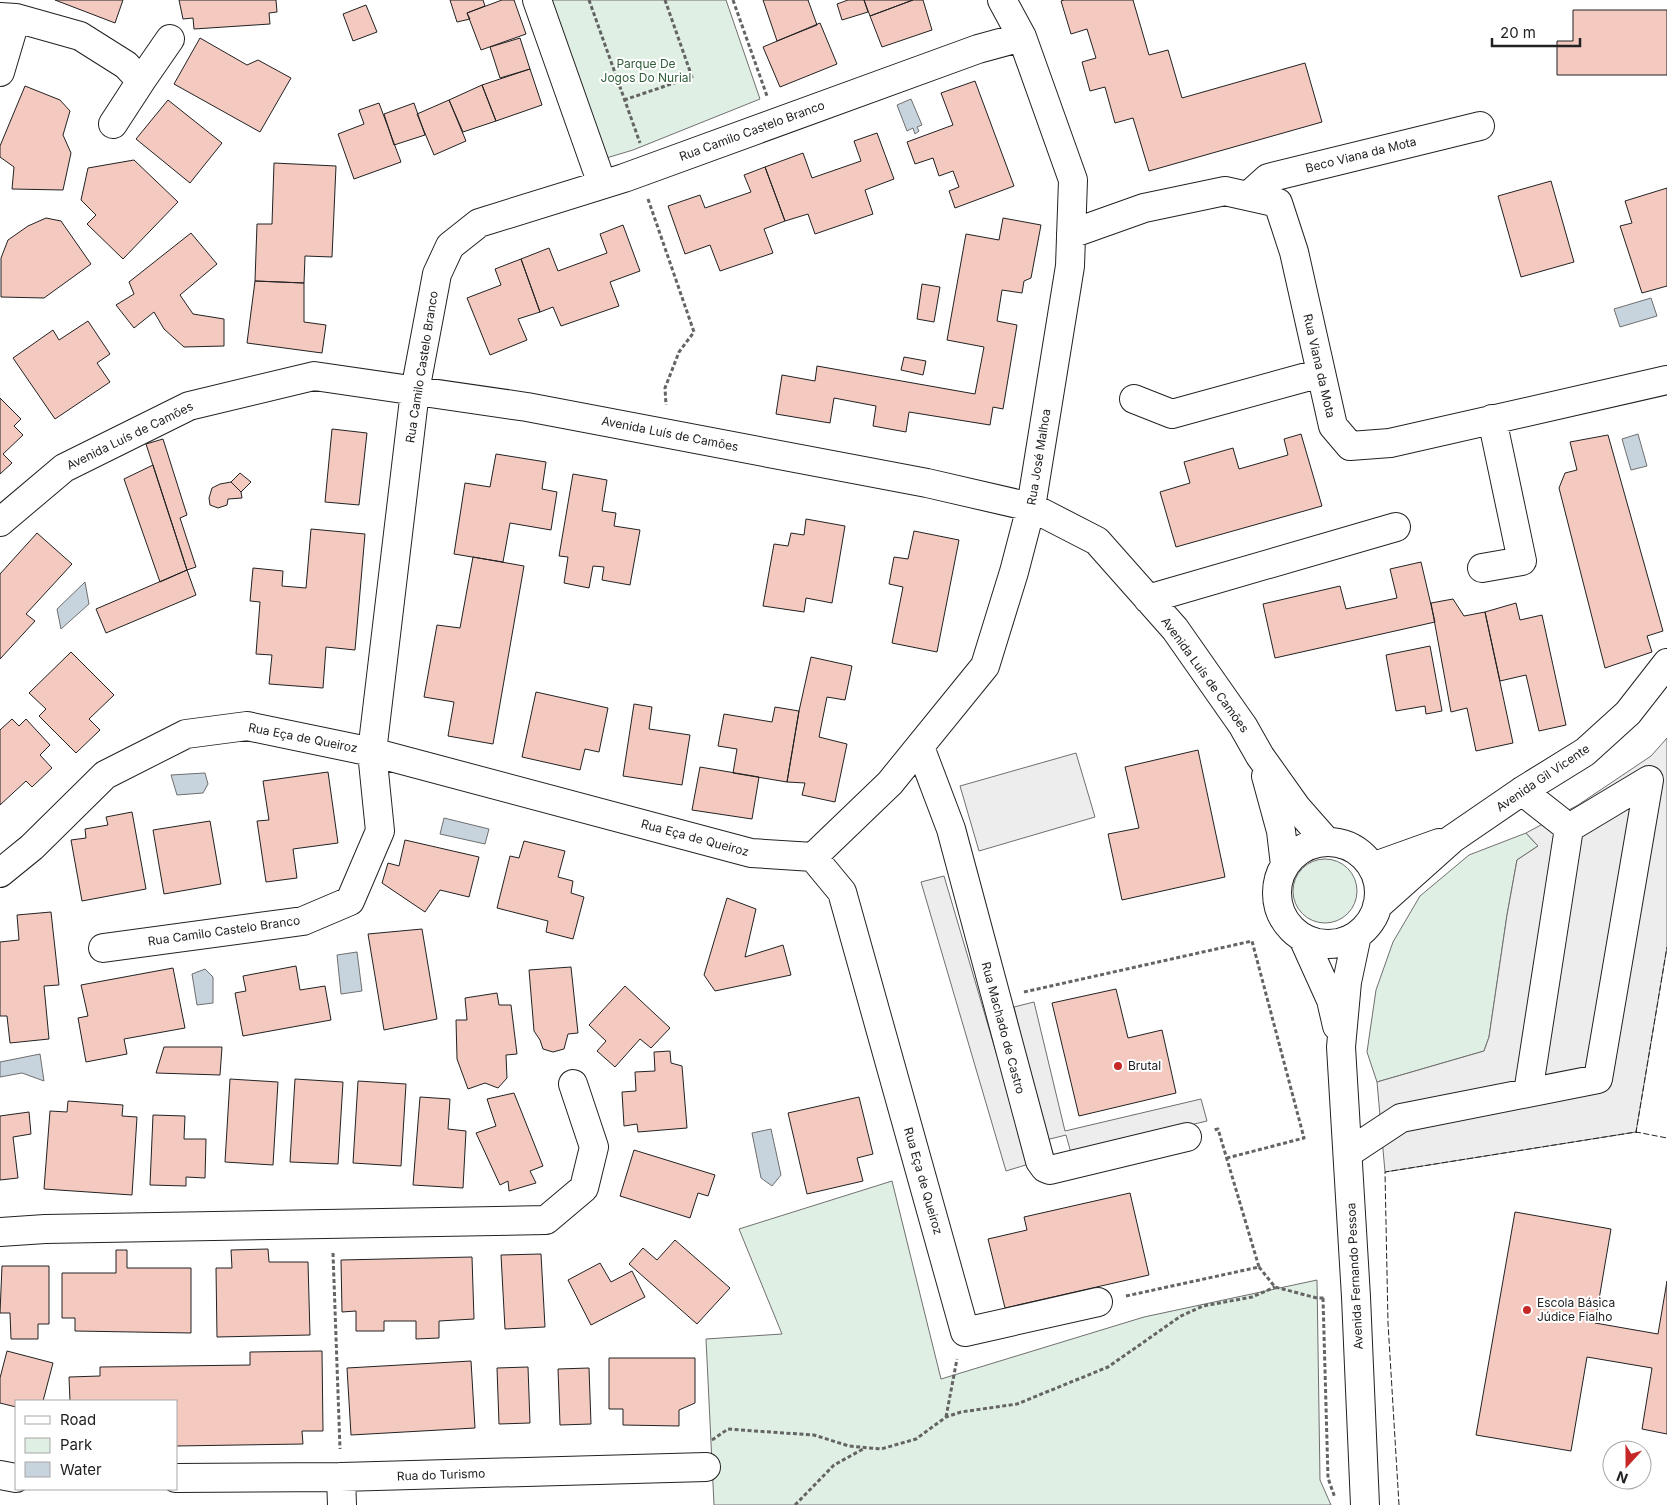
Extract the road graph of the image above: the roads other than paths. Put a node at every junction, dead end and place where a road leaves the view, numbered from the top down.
1 (537, 0) edge
2 (1002, 0) edge
3 (8, 18) edge
4 (1022, 37) junction
5 (170, 39) dead end
6 (0, 72) edge
7 (142, 81) junction
8 (113, 124) dead end
9 (1480, 126) dead end
10 (602, 184) junction
11 (1248, 196) junction
12 (1071, 234) junction
13 (1321, 373) junction
14 (1667, 380) edge
15 (415, 391) junction
16 (1134, 399) dead end
17 (1492, 420) junction
18 (1031, 508) junction
19 (0, 522) edge
20 (1396, 527) dead end
21 (1482, 568) dead end
22 (1148, 599) junction
23 (1667, 663) edge
24 (920, 746) junction
25 (372, 752) junction
26 (1260, 756) junction
27 (1522, 791) junction
28 (1569, 828) junction
29 (1452, 839) junction
30 (1327, 842) junction
31 (813, 857) junction
32 (1285, 865) junction
33 (1372, 867) junction
34 (0, 873) edge
35 (1377, 906) junction
36 (1357, 935) junction
37 (1303, 938) junction
38 (103, 948) dead end
39 (1341, 1046) junction
40 (573, 1084) dead end
41 (1528, 1093) junction
42 (1187, 1137) road end
43 (1348, 1153) junction
44 (0, 1232) edge
45 (1098, 1302) road end
46 (706, 1467) road end
47 (0, 1475) edge
48 (341, 1477) junction
49 (15, 1478) edge
50 (178, 1478) edge
51 (342, 1505) edge
52 (1365, 1505) edge

1 - 10 street
2 - 4 street, Rua José Malhoa
3 - 6 street
3 - 7 street
4 - 10 street, Rua Camilo Castelo Branco
4 - 12 street, Rua José Malhoa
5 - 7 street
7 - 8 street
9 - 11 street, Beco Viana da Mota
10 - 15 street, Rua Camilo Castelo Branco
11 - 12 street, Rua Viana da Mota
11 - 13 street, Rua Viana da Mota
12 - 18 street, Rua José Malhoa
13 - 16 street
13 - 17 street, Rua Viana da Mota
14 - 17 street, Rua Viana da Mota
15 - 18 street, Avenida Luís de Camões
15 - 19 street, Avenida Luís de Camões
15 - 25 street, Rua Camilo Castelo Branco
17 - 21 street
18 - 22 street, Avenida Luís de Camões
18 - 24 street, Rua José Malhoa
20 - 22 street
22 - 26 street, Avenida Luís de Camões
23 - 27 street, Avenida Gil Vicente
24 - 31 street, Rua José Malhoa
24 - 42 street, Rua Machado de Castro
25 - 31 street, Rua Eça de Queiroz
25 - 34 street, Rua Eça de Queiroz
25 - 38 street, Rua Camilo Castelo Branco
26 - 30 street
26 - 32 street
27 - 28 street
27 - 29 street, Avenida Gil Vicente
28 - 41 street
28 - 41 street
29 - 33 street
29 - 35 street
30 - 32 street
30 - 33 street
31 - 45 street, Rua Eça de Queiroz
32 - 37 street
33 - 35 street
35 - 36 street
36 - 37 street
36 - 39 street
37 - 39 street
39 - 43 street, Avenida Fernando Pessoa
40 - 44 street
41 - 43 street
43 - 52 street, Avenida Fernando Pessoa
46 - 48 street, Rua do Turismo
47 - 49 street
48 - 50 street, Rua do Turismo
48 - 51 street

